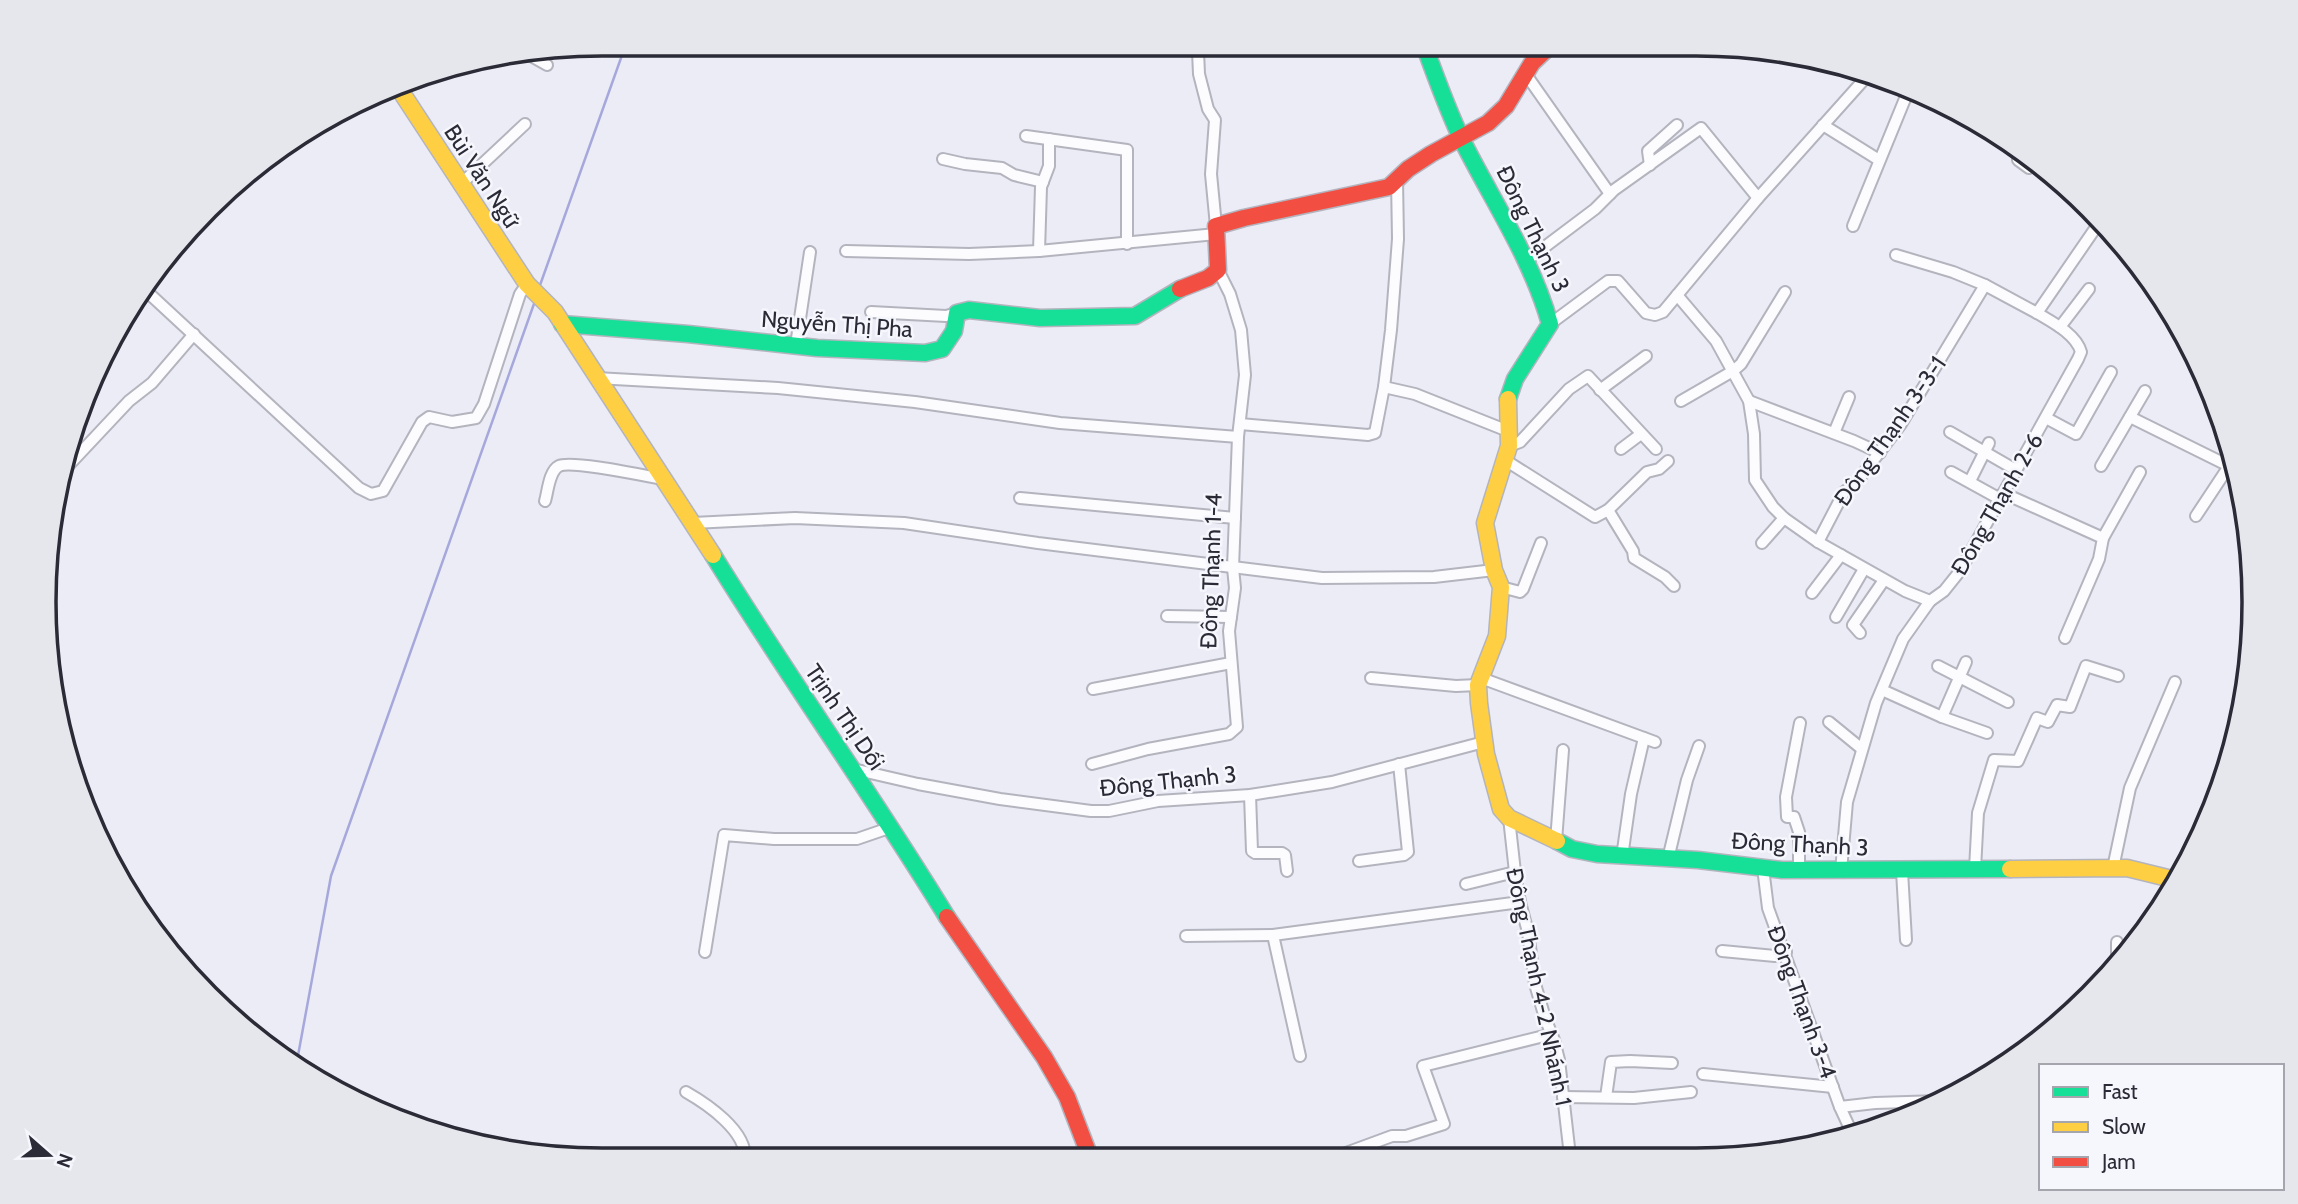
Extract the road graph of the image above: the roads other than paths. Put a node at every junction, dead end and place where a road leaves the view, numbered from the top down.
1 (1199, 56) edge
2 (1428, 56) edge
3 (1539, 56) edge
4 (539, 60) edge
5 (547, 65) dead end
6 (1525, 73) junction
7 (1862, 82) edge
8 (403, 94) edge
9 (1905, 98) edge
10 (525, 124) dead end
11 (1677, 125) dead end
12 (1823, 125) junction
13 (1026, 136) dead end
14 (1462, 138) junction
15 (1049, 139) junction
16 (943, 159) dead end
17 (1879, 160) junction
18 (1650, 165) junction
19 (1397, 179) junction
20 (1043, 182) junction
21 (461, 184) junction
22 (1610, 194) junction
23 (1758, 198) junction
24 (1853, 226) dead end
25 (2095, 229) edge
26 (1216, 230) junction
27 (1127, 244) junction
28 (846, 251) dead end
29 (1039, 251) junction
30 (810, 252) dead end
31 (1896, 255) dead end
32 (1526, 261) junction
33 (1218, 270) junction
34 (1985, 285) junction
35 (528, 286) junction
36 (2089, 289) dead end
37 (1785, 292) dead end
38 (151, 295) edge
39 (1677, 295) junction
40 (551, 307) joint
41 (871, 312) dead end
42 (957, 313) junction
43 (2038, 313) junction
44 (562, 324) junction
45 (1550, 324) junction
46 (2060, 327) junction
47 (194, 334) junction
48 (796, 345) junction
49 (1646, 356) dead end
50 (1733, 371) junction
51 (2110, 372) dead end
52 (596, 378) junction
53 (1384, 387) junction
54 (1601, 390) junction
55 (2145, 391) dead end
56 (1849, 397) dead end
57 (1681, 401) dead end
58 (1749, 401) junction
59 (2130, 417) junction
60 (2046, 418) junction
61 (1240, 424) junction
62 (1950, 432) dead end
63 (1834, 433) junction
64 (1641, 434) junction
65 (1238, 437) junction
66 (1507, 446) junction
67 (1987, 447) junction
68 (1621, 449) dead end
69 (1656, 449) dead end
70 (1880, 453) junction
71 (76, 457) edge
72 (2222, 459) edge
73 (1668, 461) dead end
74 (2101, 466) dead end
75 (2017, 470) junction
76 (2226, 471) edge
77 (1951, 472) dead end
78 (2140, 472) dead end
79 (663, 479) junction
80 (1970, 481) junction
81 (2002, 496) junction
82 (1020, 498) dead end
83 (545, 501) dead end
84 (1608, 510) junction
85 (2196, 516) dead end
86 (1235, 518) junction
87 (1784, 518) junction
88 (693, 523) junction
89 (2103, 538) junction
90 (1818, 542) junction
91 (1541, 543) dead end
92 (1762, 543) dead end
93 (1841, 555) junction
94 (1233, 568) junction
95 (1493, 569) junction
96 (1864, 569) junction
97 (1884, 580) junction
98 (1674, 586) dead end
99 (1500, 587) junction
100 (1812, 593) dead end
101 (1930, 601) junction
102 (1167, 616) dead end
103 (1231, 617) junction
104 (1836, 617) dead end
105 (1860, 633) dead end
106 (2066, 638) dead end
107 (1966, 662) dead end
108 (1231, 663) junction
109 (1938, 666) dead end
110 (2118, 676) dead end
111 (1371, 678) dead end
112 (1959, 678) junction
113 (1479, 682) junction
114 (2175, 682) dead end
115 (1093, 689) dead end
116 (1882, 690) junction
117 (2008, 702) dead end
118 (1942, 717) junction
119 (1829, 722) dead end
120 (1800, 723) dead end
121 (1987, 733) dead end
122 (1484, 742) junction
123 (1699, 747) dead end
124 (1862, 749) junction
125 (1563, 750) dead end
126 (1092, 764) dead end
127 (1399, 764) junction
128 (853, 769) junction
129 (1250, 796) junction
130 (1508, 818) junction
131 (892, 827) junction
132 (1556, 841) junction
133 (1622, 857) junction
134 (1668, 859) junction
135 (1359, 861) dead end
136 (1763, 868) junction
137 (2113, 868) junction
138 (1975, 869) junction
139 (1799, 870) junction
140 (1287, 871) dead end
141 (1841, 871) junction
142 (1902, 871) junction
143 (1515, 872) junction
144 (2167, 878) edge
145 (1466, 884) dead end
146 (1520, 902) junction
147 (1273, 935) junction
148 (1186, 936) dead end
149 (1906, 940) dead end
150 (2117, 942) dead end
151 (2117, 949) edge
152 (1721, 951) dead end
153 (1786, 951) junction
154 (705, 953) dead end
155 (1552, 1034) junction
156 (1300, 1056) dead end
157 (1672, 1063) dead end
158 (1703, 1074) dead end
159 (1833, 1087) junction
160 (685, 1092) dead end
161 (1691, 1092) dead end
162 (1563, 1097) junction
163 (1606, 1097) junction
164 (1916, 1101) edge
165 (1840, 1107) junction
166 (1849, 1126) edge
167 (743, 1148) edge
168 (1087, 1148) edge
169 (1359, 1148) edge
170 (1569, 1148) edge

1 - 26 street
2 - 14 street
3 - 6 street
4 - 5 street
6 - 14 street
6 - 22 street
7 - 12 street
8 - 21 street, Bùi Văn Ngữ
9 - 17 street
10 - 21 street
11 - 18 street
12 - 17 street
12 - 23 street
13 - 15 street
14 - 19 street
14 - 32 street, Đông Thạnh 3
15 - 20 street
15 - 27 street
16 - 20 street
17 - 24 street
18 - 22 street
18 - 23 street
19 - 26 street
19 - 53 street
20 - 29 street
21 - 35 street, Bùi Văn Ngữ
22 - 32 street
23 - 39 street
25 - 43 street
26 - 27 street
26 - 33 street
27 - 29 street
28 - 29 street
30 - 48 street
31 - 34 street
32 - 45 street, Đông Thạnh 3
33 - 42 street
33 - 61 street, Đông Thạnh 1-4
34 - 43 street
34 - 70 street, Đông Thạnh 3-3-1
35 - 40 street, Bùi Văn Ngữ
35 - 47 street
36 - 46 street
37 - 50 street
38 - 47 street
39 - 45 street
39 - 50 street
40 - 44 street, Trịnh Thị Dối
41 - 42 street
42 - 48 street, Nguyễn Thị Pha
43 - 46 street
44 - 48 street, Nguyễn Thị Pha
44 - 52 street, Trịnh Thị Dối
45 - 66 street, Đông Thạnh 3
46 - 60 street, Đông Thạnh 2-6
47 - 71 street
49 - 54 street
50 - 57 street
50 - 58 street
51 - 60 street
52 - 65 street
52 - 79 street, Trịnh Thị Dối
53 - 61 street
53 - 66 street
54 - 64 street
54 - 66 street
55 - 59 street
56 - 63 street
58 - 63 street
58 - 87 street
59 - 72 street
59 - 74 street
60 - 75 street, Đông Thạnh 2-6
61 - 65 street, Đông Thạnh 1-4
62 - 67 street
63 - 70 street
64 - 68 street
64 - 69 street
65 - 86 street, Đông Thạnh 1-4
66 - 84 street
66 - 95 street, Đông Thạnh 3
67 - 75 street
67 - 80 street
70 - 90 street, Đông Thạnh 3-3-1
73 - 84 street
75 - 81 street, Đông Thạnh 2-6
76 - 85 street
77 - 80 street
78 - 89 street
79 - 83 street
79 - 88 street, Trịnh Thị Dối
80 - 81 street
81 - 89 street
81 - 101 street, Đông Thạnh 2-6
82 - 86 street
84 - 98 street
86 - 94 street, Đông Thạnh 1-4
87 - 90 street
87 - 92 street
88 - 94 street
88 - 128 street, Trịnh Thị Dối
89 - 106 street
90 - 93 street
91 - 99 street
93 - 96 street
93 - 100 street
94 - 95 street
94 - 103 street, Đông Thạnh 1-4
95 - 99 street, Đông Thạnh 3
96 - 97 street
96 - 104 street
97 - 101 street
97 - 105 street
99 - 113 street, Đông Thạnh 3
101 - 116 street, Đông Thạnh 2-6
102 - 103 street
103 - 108 street, Đông Thạnh 1-4
107 - 112 street
108 - 115 street
108 - 126 street, Đông Thạnh 1-4
109 - 112 street
110 - 138 street
111 - 113 street
112 - 117 street
112 - 118 street
113 - 122 street, Đông Thạnh 3
113 - 133 street
114 - 137 street
116 - 118 street
116 - 124 street, Đông Thạnh 2-6
118 - 121 street
119 - 124 street
120 - 139 street
122 - 127 street, Đông Thạnh 3
122 - 130 street, Đông Thạnh 3
123 - 134 street
124 - 141 street, Đông Thạnh 2-6
125 - 132 street
127 - 129 street, Đông Thạnh 3
127 - 135 street
128 - 129 street, Đông Thạnh 3
128 - 131 street, Trịnh Thị Dối
129 - 140 street
130 - 132 street, Đông Thạnh 3
130 - 143 street, Đông Thạnh 4-2 Nhánh 1
131 - 154 street
131 - 168 street, Trịnh Thị Dối
132 - 133 street, Đông Thạnh 3
133 - 134 street, Đông Thạnh 3
134 - 136 street, Đông Thạnh 3
136 - 139 street, Đông Thạnh 3
136 - 153 street, Đông Thạnh 3-4
137 - 138 street, Đông Thạnh 3
137 - 144 street, Đông Thạnh 3
138 - 142 street, Đông Thạnh 3
139 - 141 street, Đông Thạnh 3
141 - 142 street, Đông Thạnh 3
142 - 149 street
143 - 145 street
143 - 146 street, Đông Thạnh 4-2 Nhánh 1
146 - 147 street
146 - 155 street, Đông Thạnh 4-2 Nhánh 1
147 - 148 street
147 - 156 street
150 - 151 street
152 - 153 street
153 - 159 street, Đông Thạnh 3-4
155 - 162 street, Đông Thạnh 4-2 Nhánh 1
155 - 169 street
157 - 163 street
158 - 159 street
159 - 165 street, Đông Thạnh 3-4
160 - 167 street
161 - 163 street
162 - 163 street
162 - 170 street, Đông Thạnh 4-2 Nhánh 1
164 - 165 street
165 - 166 street, Đông Thạnh 3-4

